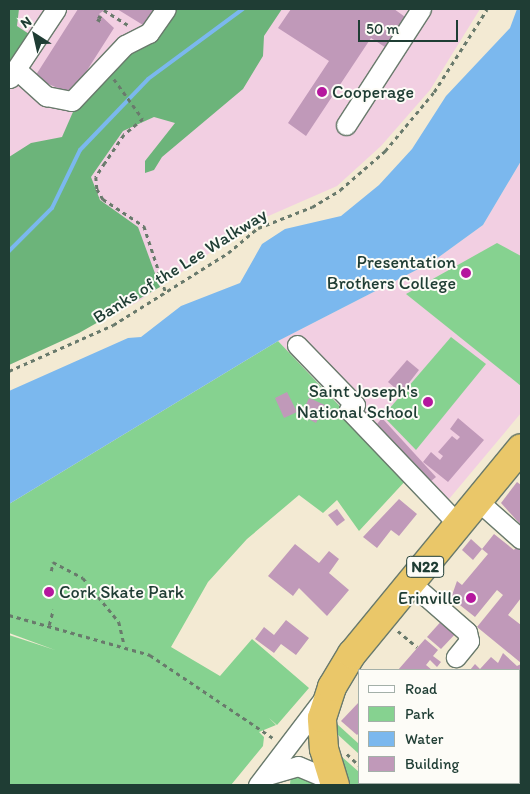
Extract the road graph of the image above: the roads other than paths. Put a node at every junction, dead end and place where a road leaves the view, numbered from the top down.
1 (56, 9) edge
2 (166, 9) edge
3 (421, 9) edge
4 (14, 76) edge
5 (346, 126) dead end
6 (297, 345) dead end
7 (521, 448) edge
8 (478, 501) junction
9 (459, 525) junction
10 (521, 539) edge
11 (412, 584) junction
12 (456, 657) dead end
13 (332, 688) junction
14 (263, 780) edge
15 (334, 783) edge

1 - 4 street
2 - 4 street
3 - 5 street
6 - 9 street
7 - 8 highway, N22
8 - 9 highway, N22
8 - 10 street
9 - 11 highway, N22
11 - 12 street
11 - 13 highway, N22
13 - 14 street
13 - 15 highway, N22
14 - 15 street

